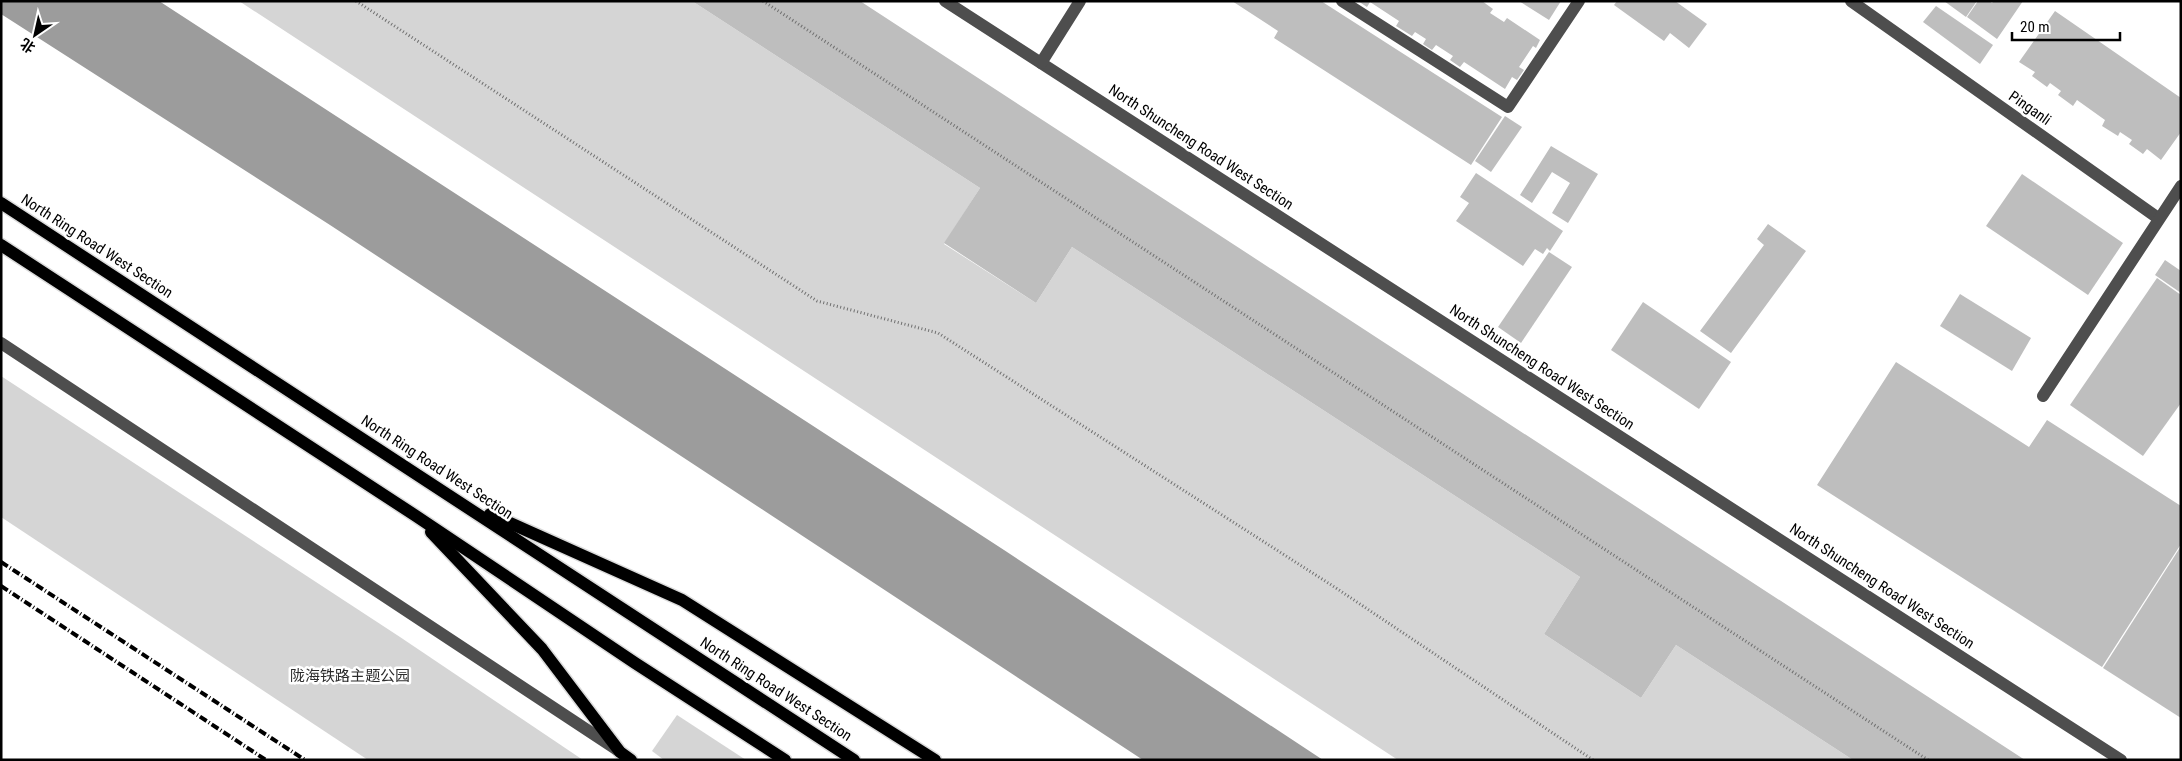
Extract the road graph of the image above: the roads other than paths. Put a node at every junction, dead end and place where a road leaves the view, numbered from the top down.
1 (945, 1) edge
2 (1080, 1) edge
3 (1342, 1) edge
4 (1579, 1) edge
5 (1851, 1) edge
6 (1041, 63) junction
7 (2181, 186) edge
8 (1, 203) edge
9 (2158, 218) junction
10 (1, 245) edge
11 (1, 344) edge
12 (2043, 396) dead end
13 (454, 497) junction
14 (416, 516) junction
15 (620, 752) junction
16 (631, 760) edge
17 (785, 760) edge
18 (854, 760) edge
19 (935, 760) edge
20 (2120, 760) edge

1 - 6 street, North Shuncheng Road West Section
2 - 6 street
3 - 4 street
5 - 9 street, Pinganli
6 - 20 street, North Shuncheng Road West Section
7 - 9 street
8 - 13 main road, North Ring Road West Section
9 - 12 street
10 - 14 main road
11 - 15 street
13 - 18 main road, North Ring Road West Section
13 - 19 main road
14 - 15 main road
14 - 17 main road
15 - 16 main road

